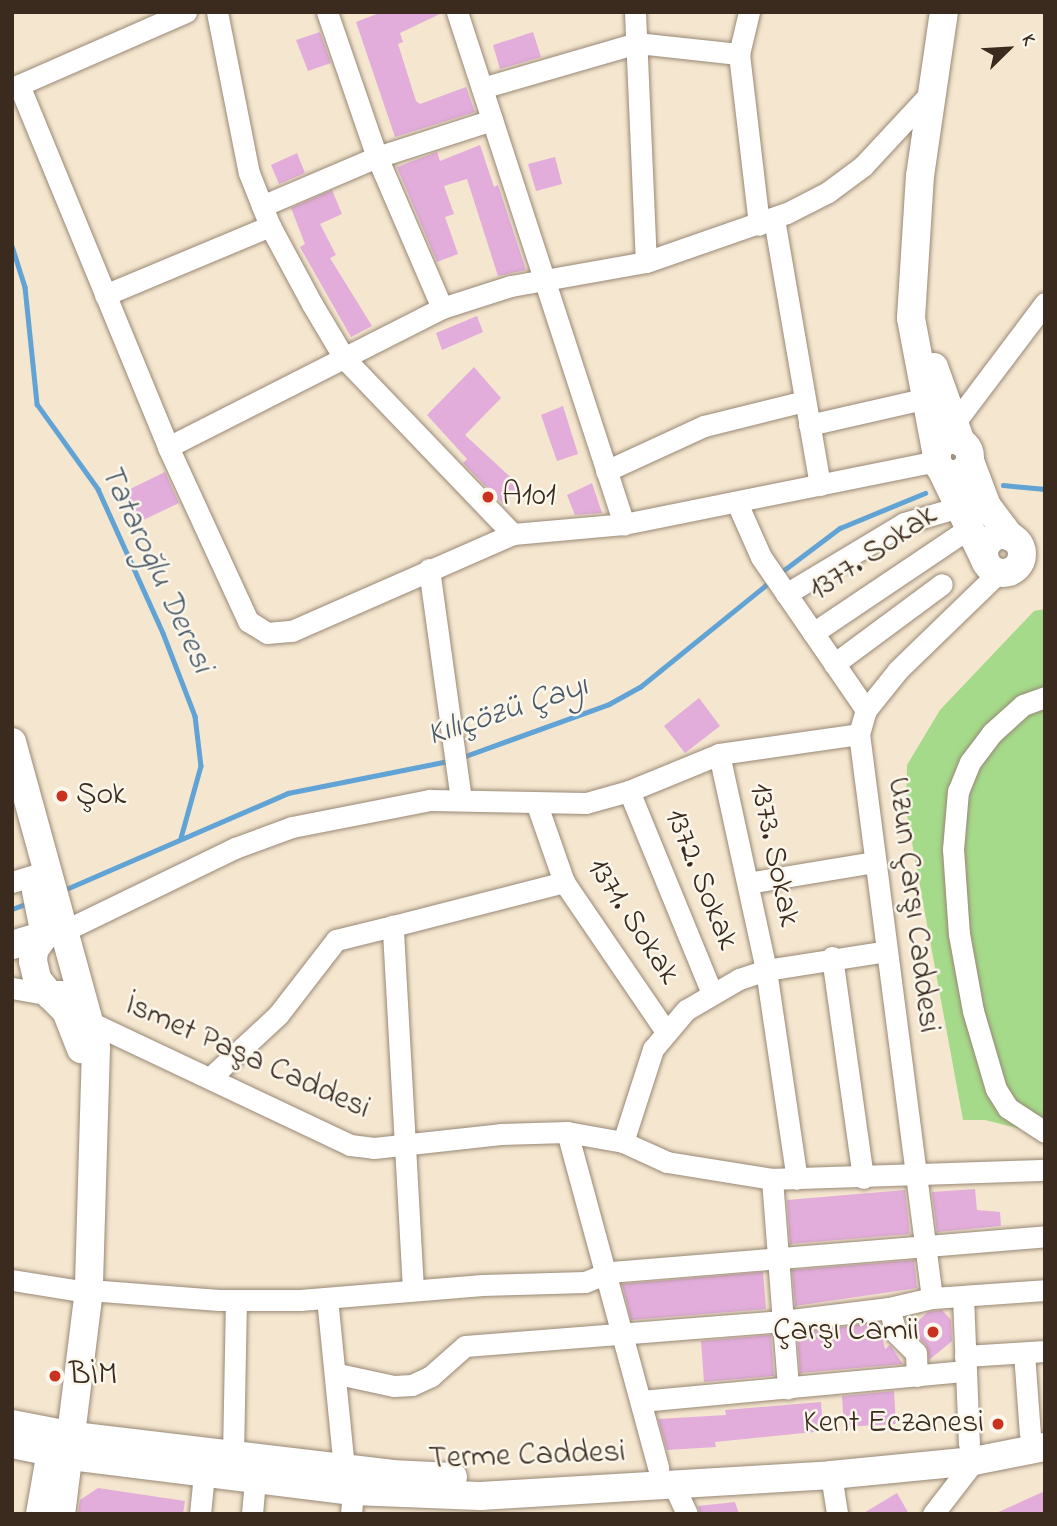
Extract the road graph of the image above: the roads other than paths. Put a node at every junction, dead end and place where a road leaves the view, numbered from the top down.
1 (186, 12) edge
2 (217, 12) edge
3 (327, 12) edge
4 (457, 12) edge
5 (635, 12) edge
6 (749, 12) edge
7 (944, 12) edge
8 (637, 43) junction
9 (739, 54) junction
10 (15, 86) edge
11 (482, 88) junction
12 (930, 94) junction
13 (492, 120) junction
14 (377, 157) junction
15 (262, 206) junction
16 (767, 222) junction
17 (270, 226) junction
18 (646, 262) junction
19 (918, 265) junction
20 (545, 282) junction
21 (105, 295) junction
22 (1045, 303) edge
23 (442, 308) junction
24 (344, 358) junction
25 (923, 399) junction
26 (804, 401) junction
27 (809, 425) junction
28 (961, 443) junction
29 (168, 447) junction
30 (938, 461) junction
31 (606, 471) junction
32 (820, 485) junction
33 (737, 503) junction
34 (964, 517) junction
35 (624, 524) junction
36 (513, 534) junction
37 (1045, 543) edge
38 (1012, 555) edge
39 (926, 557) junction
40 (429, 569) junction
41 (942, 584) junction
42 (786, 594) junction
43 (960, 611) junction
44 (813, 633) junction
45 (834, 664) junction
46 (1045, 697) edge
47 (866, 710) junction
48 (859, 734) junction
49 (12, 742) edge
50 (719, 754) junction
51 (629, 791) junction
52 (461, 800) junction
53 (537, 805) junction
54 (18, 809) edge
55 (875, 862) junction
56 (31, 876) edge
57 (564, 882) junction
58 (748, 883) junction
59 (53, 925) junction
60 (393, 926) junction
61 (12, 944) edge
62 (887, 951) junction
63 (832, 957) junction
64 (766, 970) junction
65 (12, 988) edge
66 (712, 993) junction
67 (50, 995) junction
68 (81, 995) junction
69 (92, 1023) junction
70 (664, 1030) junction
71 (210, 1078) junction
72 (567, 1132) junction
73 (1045, 1132) edge
74 (623, 1142) junction
75 (404, 1144) junction
76 (1045, 1170) edge
77 (916, 1177) junction
78 (863, 1178) junction
79 (772, 1179) junction
80 (797, 1179) junction
81 (1045, 1236) edge
82 (925, 1247) junction
83 (779, 1258) junction
84 (602, 1275) junction
85 (12, 1280) edge
86 (413, 1289) junction
87 (82, 1290) junction
88 (1045, 1290) edge
89 (963, 1296) junction
90 (327, 1298) junction
91 (932, 1298) junction
92 (236, 1300) junction
93 (889, 1308) junction
94 (783, 1321) junction
95 (622, 1331) junction
96 (1034, 1352) edge
97 (965, 1363) junction
98 (338, 1374) junction
99 (917, 1376) junction
100 (788, 1388) junction
101 (641, 1401) junction
102 (12, 1424) edge
103 (1040, 1437) edge
104 (12, 1444) edge
105 (63, 1444) junction
106 (972, 1452) junction
107 (233, 1455) junction
108 (204, 1474) junction
109 (831, 1475) junction
110 (666, 1477) junction
111 (255, 1479) junction
112 (349, 1491) edge
113 (480, 1505) edge
114 (40, 1514) edge
115 (61, 1514) edge
116 (200, 1514) edge
117 (252, 1514) edge
118 (687, 1514) edge
119 (837, 1514) edge
120 (933, 1514) edge

1 - 10 street
2 - 15 street
3 - 14 street
4 - 11 street
5 - 8 street
6 - 9 street
7 - 12 main road
8 - 9 street
8 - 11 street
8 - 18 street
9 - 16 street
10 - 21 street
11 - 13 street
12 - 16 street
12 - 19 main road
13 - 14 street
13 - 20 street
14 - 15 street
14 - 23 street
15 - 17 street
16 - 18 street
16 - 26 street
17 - 21 street
17 - 24 street
18 - 20 street
19 - 25 main road
19 - 28 main road
20 - 23 street
20 - 31 street
21 - 29 street
22 - 28 street
23 - 24 street
24 - 29 street
24 - 36 street
25 - 27 street
25 - 30 main road
26 - 27 street
26 - 31 street
27 - 32 street
28 - 30 main road
28 - 38 main road
29 - 40 street
30 - 32 street
30 - 34 main road
31 - 35 street
32 - 33 street
33 - 35 street
33 - 42 street
34 - 38 main road
34 - 39 street, 1377. Sokak
34 - 42 street
35 - 36 street
36 - 40 street
37 - 38 main road
38 - 43 street, Uzun Çarşı Caddesi
39 - 41 street
39 - 44 street, 1377. Sokak
40 - 52 street
41 - 43 street
41 - 45 street
42 - 44 street
43 - 47 street, Uzun Çarşı Caddesi
44 - 45 street
45 - 47 street
46 - 73 street
47 - 48 street, Uzun Çarşı Caddesi
48 - 50 street
48 - 55 street, Uzun Çarşı Caddesi
49 - 54 main road
50 - 51 street
50 - 58 street, 1373. Sokak
51 - 53 street
51 - 66 street, 1372. Sokak
52 - 53 street
52 - 59 street
53 - 57 street, 1371. Sokak
54 - 56 main road
55 - 58 street
55 - 62 street, Uzun Çarşı Caddesi
56 - 59 main road
57 - 60 street
57 - 70 street, 1371. Sokak
58 - 64 street, 1373. Sokak
59 - 61 main road
59 - 67 main road
59 - 68 main road
60 - 71 street
60 - 75 street
62 - 63 street
62 - 77 street, Uzun Çarşı Caddesi
63 - 64 street
63 - 78 street
64 - 66 street
64 - 80 street, 1373. Sokak
65 - 67 street
66 - 70 street
67 - 68 main road
67 - 87 main road
68 - 69 main road
69 - 71 street, İsmet Paşa Caddesi
69 - 87 main road
70 - 74 street
71 - 75 street, İsmet Paşa Caddesi
72 - 74 street, İsmet Paşa Caddesi
72 - 75 street, İsmet Paşa Caddesi
72 - 84 street
74 - 79 street, İsmet Paşa Caddesi
75 - 86 street
76 - 77 street, İsmet Paşa Caddesi
77 - 78 street, İsmet Paşa Caddesi
77 - 82 street, Uzun Çarşı Caddesi
78 - 80 street, İsmet Paşa Caddesi
79 - 80 street, İsmet Paşa Caddesi
79 - 83 street
81 - 82 street
82 - 83 street
82 - 91 street, Uzun Çarşı Caddesi
83 - 84 street
83 - 94 street
84 - 86 street
84 - 95 street
85 - 87 street
86 - 90 street
87 - 92 street
87 - 105 main road
88 - 89 street
89 - 91 street
89 - 97 street
90 - 92 street
90 - 98 street
91 - 93 street
92 - 107 street
93 - 94 street
93 - 99 street
94 - 95 street
94 - 100 street
95 - 98 street
95 - 101 street
96 - 97 street
96 - 103 street
97 - 99 street
97 - 106 street
98 - 112 street
99 - 100 street
100 - 101 street
101 - 110 street
102 - 105 main road, Terme Caddesi
103 - 106 main road, Terme Caddesi
104 - 105 main road, Terme Caddesi
105 - 107 main road, Terme Caddesi
105 - 108 main road, Terme Caddesi
105 - 114 main road
105 - 115 main road
106 - 109 main road, Terme Caddesi
106 - 110 main road, Terme Caddesi
106 - 120 street
107 - 112 main road, Terme Caddesi
108 - 111 main road, Terme Caddesi
108 - 116 street
109 - 110 main road, Terme Caddesi
109 - 119 street
110 - 112 main road, Terme Caddesi
110 - 113 main road, Terme Caddesi
110 - 118 street
111 - 112 main road, Terme Caddesi
111 - 117 street
112 - 113 main road, Terme Caddesi

